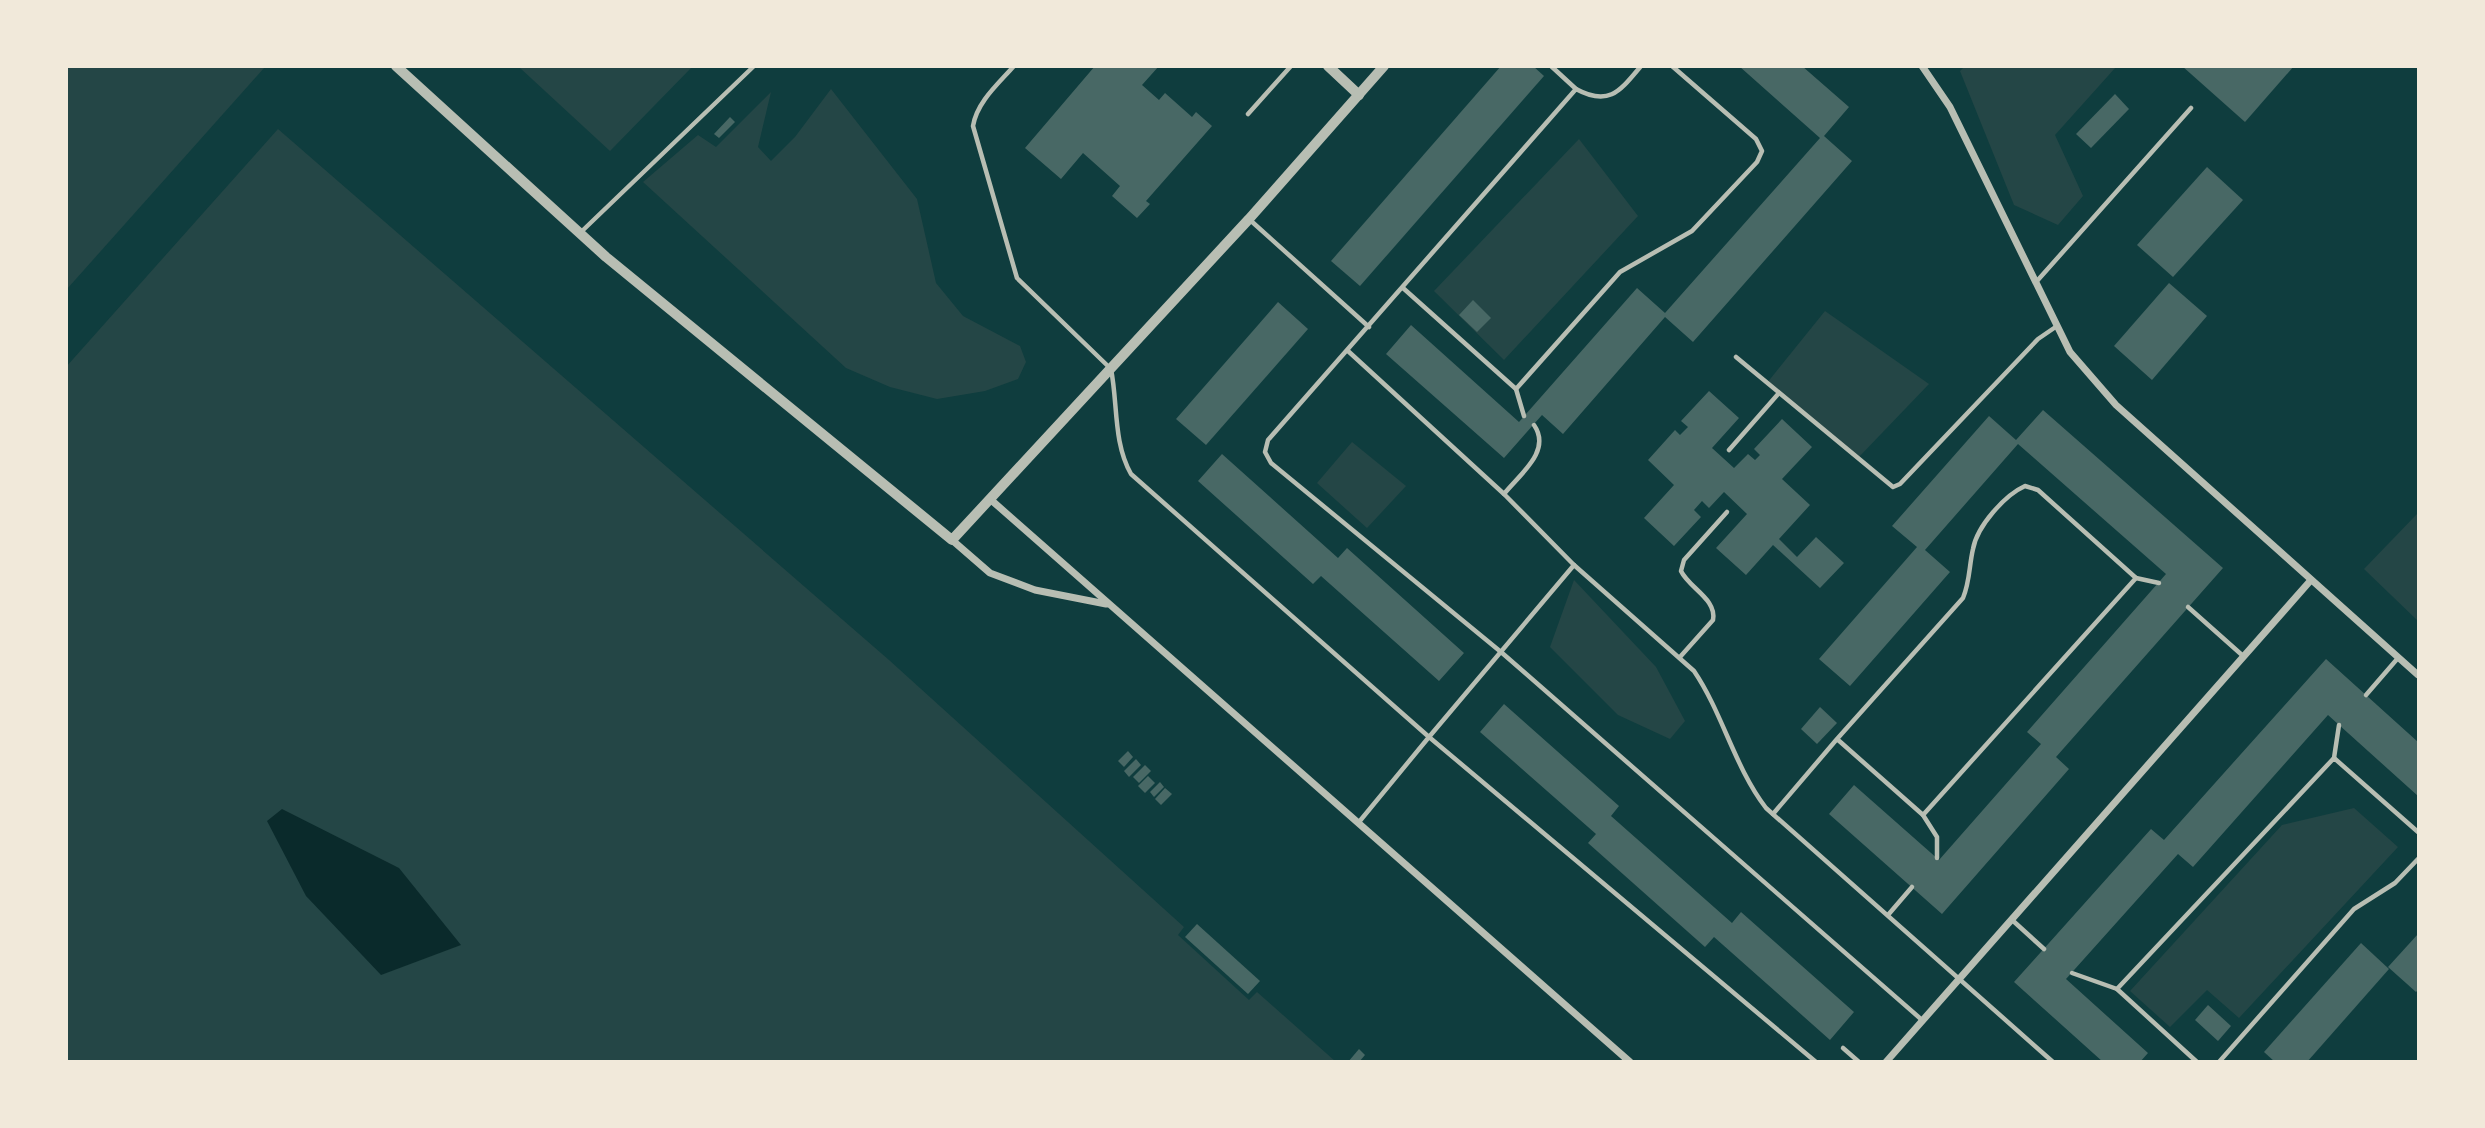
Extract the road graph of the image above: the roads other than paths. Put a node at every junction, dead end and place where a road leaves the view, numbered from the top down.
1 (396, 66) edge
2 (754, 66) edge
3 (1014, 66) edge
4 (1291, 66) edge
5 (1328, 66) edge
6 (1384, 66) edge
7 (1551, 66) edge
8 (1641, 66) edge
9 (1672, 66) edge
10 (1926, 68) edge
11 (1576, 89) junction
12 (1359, 95) junction
13 (2191, 108) dead end
14 (1248, 114) dead end
15 (1249, 219) junction
16 (580, 233) junction
17 (2037, 281) junction
18 (1403, 288) junction
19 (2057, 326) junction
20 (1369, 327) junction
21 (1348, 351) junction
22 (1736, 357) dead end
23 (1111, 369) junction
24 (1516, 389) junction
25 (1779, 393) junction
26 (1524, 416) dead end
27 (1534, 425) dead end
28 (1728, 450) dead end
29 (1504, 494) junction
30 (990, 499) junction
31 (1727, 512) dead end
32 (952, 540) junction
33 (1574, 565) junction
34 (2136, 578) junction
35 (2311, 580) junction
36 (2158, 583) dead end
37 (1107, 604) junction
38 (2188, 607) dead end
39 (1501, 652) junction
40 (2242, 655) junction
41 (1680, 657) junction
42 (2399, 658) junction
43 (2418, 675) edge
44 (2366, 695) dead end
45 (2339, 725) dead end
46 (1429, 737) junction
47 (1837, 739) junction
48 (2334, 758) junction
49 (1773, 814) junction
50 (1923, 814) junction
51 (1359, 822) junction
52 (2418, 832) edge
53 (1937, 858) dead end
54 (2418, 859) edge
55 (1912, 887) dead end
56 (1888, 915) junction
57 (2010, 918) junction
58 (2044, 949) dead end
59 (2072, 973) dead end
60 (1958, 978) junction
61 (2117, 989) junction
62 (1922, 1020) junction
63 (1843, 1048) dead end
64 (1630, 1062) edge
65 (1816, 1062) edge
66 (1859, 1062) edge
67 (1886, 1062) edge
68 (2053, 1062) edge
69 (2197, 1062) edge
70 (2219, 1062) edge

1 - 16 street
2 - 16 lane
3 - 23 lane
4 - 14 lane
5 - 12 street
6 - 12 street
7 - 11 lane
8 - 11 lane
9 - 24 lane
10 - 17 street
11 - 18 lane
12 - 15 street
13 - 17 lane
15 - 20 lane
15 - 23 street
16 - 32 street
17 - 19 street
18 - 20 lane
18 - 24 lane
19 - 25 lane
19 - 35 street
20 - 21 lane
21 - 29 lane
21 - 39 lane
22 - 25 lane
23 - 30 street
23 - 46 lane
24 - 26 lane
25 - 28 lane
27 - 29 lane
29 - 33 lane
30 - 32 street
30 - 37 street
31 - 41 lane
32 - 37 street
33 - 39 lane
33 - 41 lane
34 - 36 lane
34 - 47 lane
34 - 50 lane
35 - 40 street
35 - 42 street
37 - 51 street
38 - 40 lane
39 - 46 lane
39 - 62 lane
40 - 57 street
41 - 49 lane
42 - 43 street
42 - 44 lane
45 - 48 lane
46 - 51 lane
46 - 65 lane
47 - 49 lane
47 - 50 lane
48 - 52 lane
48 - 61 lane
49 - 56 lane
50 - 53 lane
51 - 64 street
54 - 70 lane
55 - 56 lane
56 - 60 lane
57 - 58 lane
57 - 60 street
59 - 61 lane
60 - 62 street
60 - 68 lane
61 - 69 lane
62 - 67 street
63 - 66 lane

